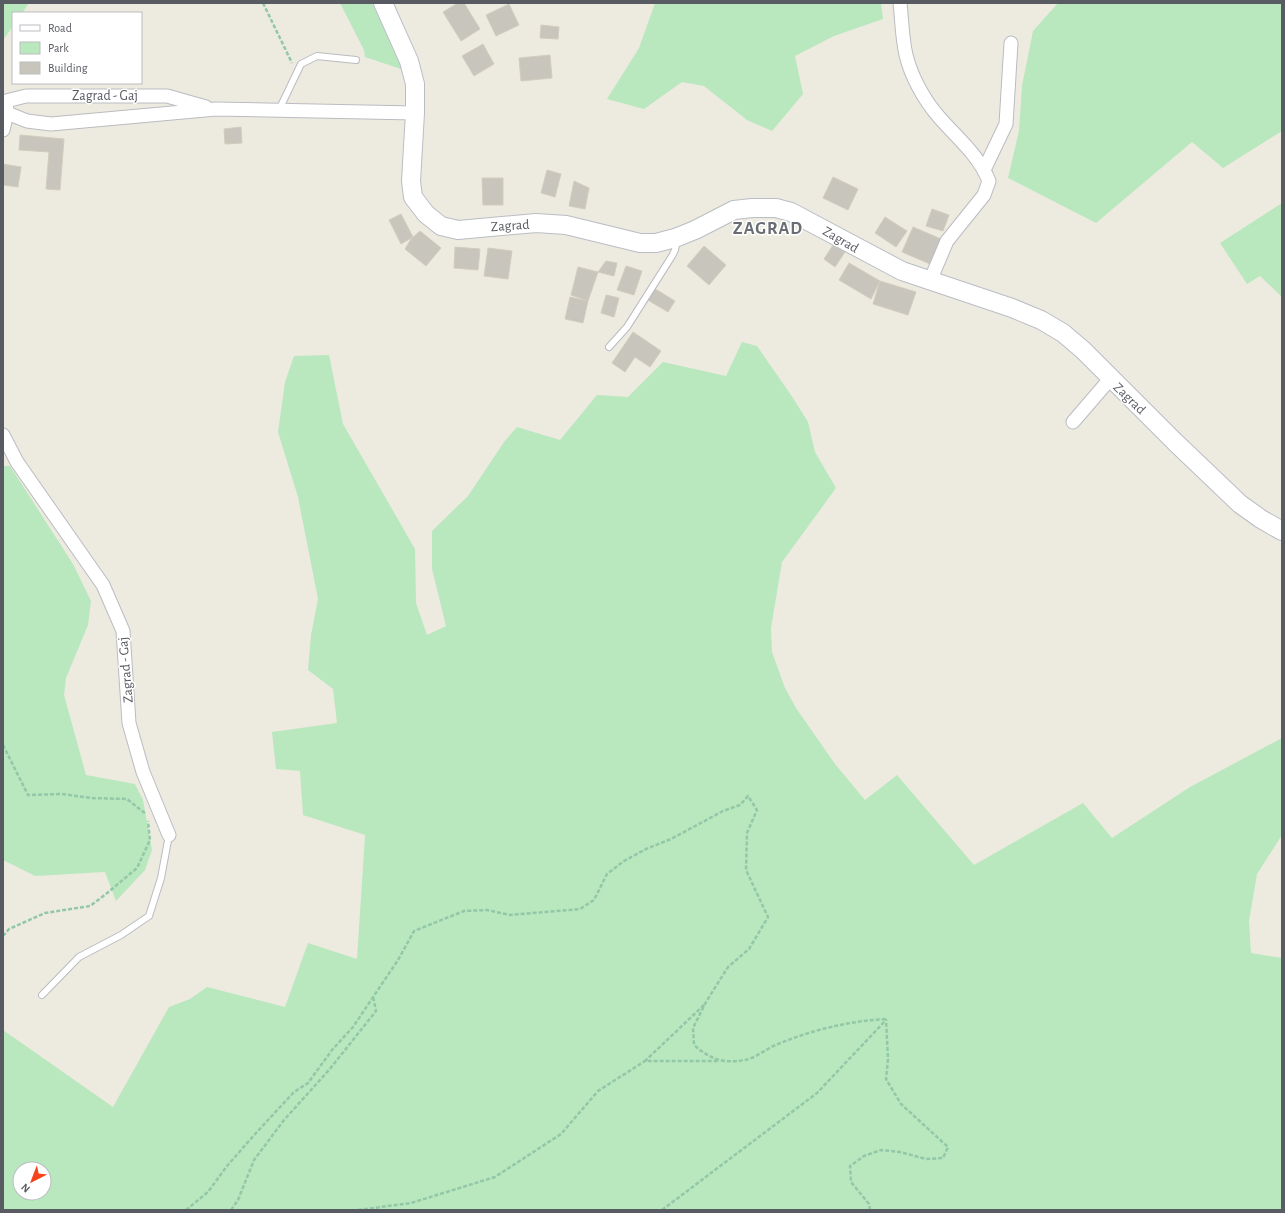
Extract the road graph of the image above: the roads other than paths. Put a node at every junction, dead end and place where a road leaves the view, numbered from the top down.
1 (382, 3) edge
2 (900, 3) edge
3 (1011, 43) dead end
4 (356, 60) dead end
5 (6, 104) edge
6 (216, 109) junction
7 (279, 110) junction
8 (415, 113) junction
9 (3, 130) edge
10 (984, 170) junction
11 (677, 237) junction
12 (930, 281) junction
13 (610, 347) dead end
14 (1110, 379) junction
15 (1073, 422) dead end
16 (3, 435) edge
17 (1282, 531) edge
18 (170, 836) joint
19 (42, 995) dead end

1 - 8 main road, Zagrad
2 - 10 street
3 - 10 street
4 - 7 lane
5 - 6 street, Zagrad - Gaj
5 - 6 street, Zagrad - Gaj
5 - 9 street
6 - 7 street, Zagrad - Gaj
7 - 8 street, Zagrad - Gaj
8 - 11 main road, Zagrad
10 - 12 street
11 - 12 main road, Zagrad
11 - 13 lane
12 - 14 main road, Zagrad
14 - 15 street
14 - 17 main road, Zagrad
16 - 18 street, Zagrad - Gaj
18 - 19 lane

